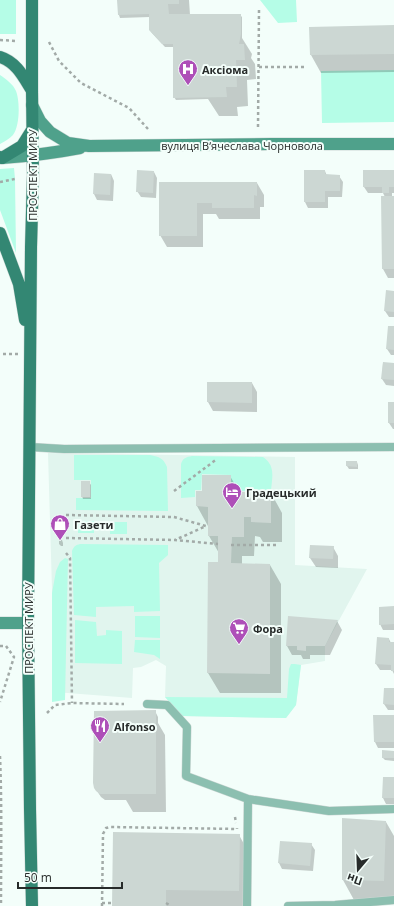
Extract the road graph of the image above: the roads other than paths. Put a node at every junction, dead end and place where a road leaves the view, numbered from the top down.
1 (32, 0) edge
2 (0, 57) edge
3 (32, 90) junction
4 (32, 105) junction
5 (32, 130) junction
6 (394, 144) edge
7 (89, 146) junction
8 (32, 156) junction
9 (1, 158) edge
10 (0, 233) edge
11 (31, 350) junction
12 (30, 447) junction
13 (394, 447) edge
14 (0, 623) edge
15 (28, 623) junction
16 (147, 704) dead end
17 (248, 799) junction
18 (394, 809) edge
19 (394, 900) edge
20 (32, 906) edge
21 (247, 906) edge
22 (288, 906) edge

1 - 3 main road, ПРОСПЕКТ МИРУ
2 - 3 main road
3 - 4 main road, ПРОСПЕКТ МИРУ
4 - 5 main road, ПРОСПЕКТ МИРУ
4 - 7 main road, вулиця Вʼячеслава Чорновола
5 - 8 main road, ПРОСПЕКТ МИРУ
5 - 9 main road
6 - 7 main road, вулиця Вʼячеслава Чорновола
7 - 8 main road, вулиця Вʼячеслава Чорновола
8 - 9 main road, вулиця Вʼячеслава Чорновола
8 - 11 main road, ПРОСПЕКТ МИРУ
10 - 11 main road, ПРОСПЕКТ МИРУ
11 - 12 main road, ПРОСПЕКТ МИРУ
12 - 13 lane
12 - 15 main road, ПРОСПЕКТ МИРУ
14 - 15 main road
15 - 20 main road, ПРОСПЕКТ МИРУ
16 - 17 lane
17 - 18 lane
17 - 21 lane
19 - 22 lane

